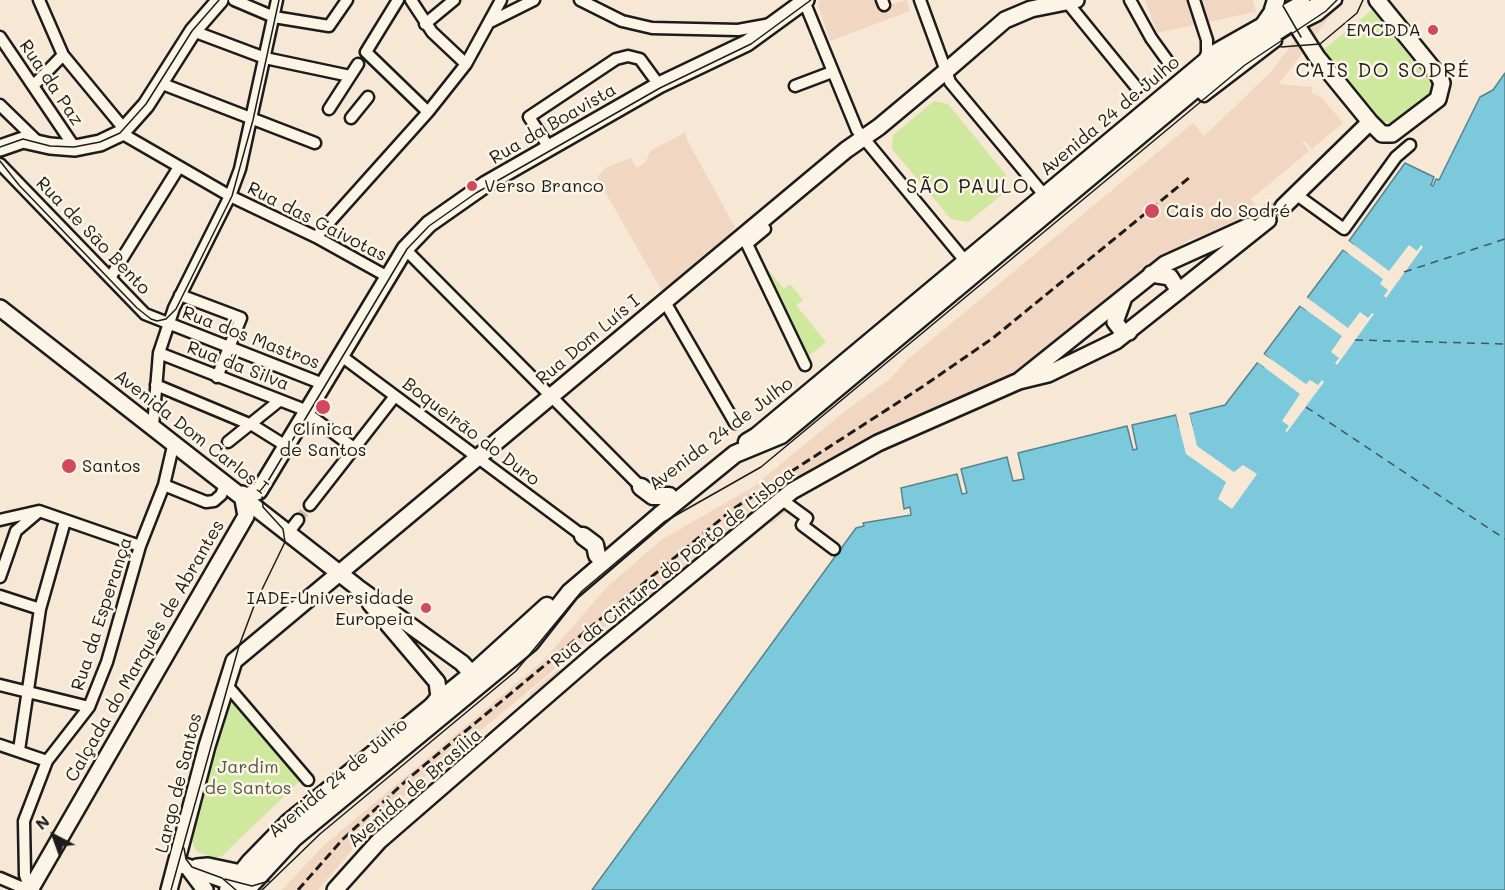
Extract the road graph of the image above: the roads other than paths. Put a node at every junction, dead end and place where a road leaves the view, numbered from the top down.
1 (39, 0) edge
2 (220, 0) edge
3 (234, 0) edge
4 (277, 0) edge
5 (347, 0) edge
6 (398, 0) edge
7 (411, 0) edge
8 (454, 0) edge
9 (501, 0) edge
10 (534, 0) edge
11 (603, 0) edge
12 (920, 0) edge
13 (1130, 0) edge
14 (1194, 0) edge
15 (1276, 0) edge
16 (1308, 0) edge
17 (1326, 0) edge
18 (1377, 0) edge
19 (805, 1) edge
20 (1071, 1) edge
21 (583, 2) edge
22 (1030, 4) edge
23 (273, 17) junction
24 (1291, 17) edge
25 (490, 22) junction
26 (777, 22) junction
27 (425, 24) junction
28 (193, 31) junction
29 (1255, 34) junction
30 (0, 38) edge
31 (63, 56) junction
32 (265, 58) junction
33 (1169, 63) dead end
34 (358, 64) dead end
35 (466, 64) junction
36 (1198, 68) junction
37 (946, 71) junction
38 (832, 72) junction
39 (350, 76) junction
40 (160, 83) junction
41 (659, 85) junction
42 (33, 86) junction
43 (795, 86) dead end
44 (1137, 88) dead end
45 (1200, 91) joint
46 (368, 97) dead end
47 (0, 105) edge
48 (329, 109) dead end
49 (428, 112) junction
50 (351, 118) dead end
51 (252, 120) junction
52 (1370, 122) junction
53 (123, 132) junction
54 (863, 138) junction
55 (39, 143) junction
56 (315, 143) dead end
57 (1410, 144) dead end
58 (0, 148) edge
59 (75, 148) junction
60 (550, 149) junction
61 (0, 164) edge
62 (179, 167) junction
63 (1303, 191) junction
64 (231, 196) junction
65 (1045, 196) junction
66 (1281, 205) tunnel mouth
67 (759, 223) junction
68 (316, 237) junction
69 (1019, 238) junction
70 (405, 249) junction
71 (971, 268) junction
72 (1150, 274) junction
73 (388, 277) junction
74 (110, 278) junction
75 (1179, 291) junction
76 (180, 295) junction
77 (1125, 295) junction
78 (665, 302) junction
79 (0, 308) edge
80 (168, 323) junction
81 (1129, 332) junction
82 (230, 347) junction
83 (159, 353) junction
84 (340, 355) junction
85 (806, 365) dead end
86 (217, 376) junction
87 (1018, 381) junction
88 (322, 384) junction
89 (156, 385) junction
90 (395, 396) junction
91 (551, 396) junction
92 (279, 401) junction
93 (305, 411) junction
94 (735, 423) dead end
95 (251, 424) junction
96 (153, 426) junction
97 (174, 442) junction
98 (228, 442) dead end
99 (286, 446) junction
100 (354, 448) junction
101 (477, 458) junction
102 (226, 483) junction
103 (164, 484) junction
104 (641, 487) joint
105 (242, 494) junction
106 (669, 496) junction
107 (781, 499) junction
108 (310, 505) tunnel mouth
109 (39, 511) junction
110 (0, 520) edge
111 (298, 520) tunnel mouth
112 (65, 521) junction
113 (288, 533) junction
114 (583, 536) joint
115 (140, 546) junction
116 (306, 547) junction
117 (834, 549) dead end
118 (597, 555) junction
119 (339, 573) junction
120 (0, 577) edge
121 (357, 587) junction
122 (0, 596) edge
123 (304, 601) junction
124 (40, 609) junction
125 (435, 643) junction
126 (236, 658) joint
127 (419, 660) junction
128 (472, 674) junction
129 (0, 685) edge
130 (231, 690) dead end
131 (29, 691) junction
132 (468, 694) junction
133 (89, 707) junction
134 (425, 713) junction
135 (524, 718) joint
136 (0, 746) edge
137 (19, 750) junction
138 (47, 761) junction
139 (308, 780) dead end
140 (182, 865) junction
141 (0, 878) edge
142 (240, 884) edge
143 (29, 890) edge
144 (169, 890) edge
145 (205, 890) edge
146 (335, 890) edge

1 - 31 street, Rua das Gaivotas
2 - 28 street
3 - 23 street
4 - 23 street
5 - 23 street
6 - 49 street
7 - 27 street
8 - 27 street
9 - 25 street
10 - 25 street
11 - 21 street
12 - 37 street
13 - 33 street
14 - 36 street
15 - 29 main road
16 - 24 main road
17 - 24 main road
18 - 52 street
19 - 26 street, Rua da Boavista
19 - 38 street
20 - 22 street, Rua Dom Luís I
20 - 44 street
21 - 26 street
22 - 37 street, Rua Dom Luís I
23 - 32 street
24 - 29 main road, Avenida 24 de Julho
24 - 52 street
24 - 69 main road, Avenida 24 de Julho
25 - 35 street
26 - 41 street, Rua da Boavista
27 - 35 street
28 - 32 street
28 - 40 street
29 - 36 main road, Avenida 24 de Julho
30 - 42 street, Rua da Paz
31 - 42 street
31 - 53 street, Rua das Gaivotas
32 - 39 street
32 - 51 street
34 - 39 street
35 - 49 street
36 - 65 main road, Avenida 24 de Julho
37 - 54 street, Rua Dom Luís I
37 - 65 street
38 - 43 street
38 - 54 street
39 - 48 street
40 - 51 street
40 - 53 street
41 - 60 street, Rua da Boavista
41 - 60 street
42 - 59 street, Rua da Paz
45 - 45 street
46 - 50 street
47 - 55 street
49 - 68 street
51 - 56 street
51 - 64 street
52 - 63 street
53 - 59 street
53 - 62 street, Rua das Gaivotas
54 - 67 street, Rua Dom Luís I
54 - 71 street
55 - 58 street
55 - 59 street
57 - 63 street
60 - 70 street, Rua da Boavista
61 - 74 street, Rua de São Bento
62 - 64 street, Rua das Gaivotas
62 - 74 street
63 - 66 street
64 - 68 street, Rua das Gaivotas
64 - 76 street
65 - 69 main road
65 - 71 main road, Avenida 24 de Julho
67 - 78 street, Rua Dom Luís I
67 - 85 street
68 - 73 street, Rua das Gaivotas
69 - 71 main road, Avenida 24 de Julho
70 - 73 street, Rua da Boavista
70 - 91 street
71 - 106 main road, Avenida 24 de Julho
71 - 132 main road, Avenida 24 de Julho
72 - 75 street
72 - 75 street, Rua da Cintura do Porto de Lisboa
72 - 77 street, Rua da Cintura do Porto de Lisboa
73 - 84 street, Rua da Boavista
74 - 80 street, Rua de São Bento
75 - 81 street, Rua da Cintura do Porto de Lisboa
76 - 80 street
76 - 82 street
77 - 81 street
77 - 87 street, Rua da Cintura do Porto de Lisboa
78 - 91 street, Rua Dom Luís I
78 - 94 street
79 - 96 street, Avenida Dom Carlos I
80 - 82 street, Rua dos Mastros
80 - 83 street
81 - 87 street, Rua da Cintura do Porto de Lisboa
82 - 86 street
82 - 88 street, Rua dos Mastros
83 - 86 street, Rua da Silva
83 - 89 street
84 - 88 street, Rua da Boavista
84 - 90 street, Boqueirão do Duro
86 - 92 street, Rua da Silva
87 - 107 street, Rua da Cintura do Porto de Lisboa
88 - 93 street, Rua da Boavista
89 - 95 street
89 - 96 street
90 - 100 street
90 - 101 street, Boqueirão do Duro
91 - 101 street, Rua Dom Luís I
91 - 104 street
92 - 93 street, Rua da Silva
92 - 95 street
93 - 99 street
93 - 100 street, Rua da Silva
95 - 98 street
95 - 99 street
96 - 97 street, Avenida Dom Carlos I
97 - 102 street, Avenida Dom Carlos I
97 - 103 street, Rua da Esperança
99 - 105 street
100 - 108 street
101 - 114 street, Boqueirão do Duro
101 - 119 street, Rua Dom Luís I
102 - 103 street
102 - 105 street, Avenida Dom Carlos I
103 - 115 street, Rua da Esperança
104 - 106 main road
105 - 113 street, Avenida Dom Carlos I
105 - 143 street, Calçada do Marquês de Abrantes
106 - 118 main road, Avenida 24 de Julho
107 - 117 street
107 - 135 street, Rua da Cintura do Porto de Lisboa
109 - 110 street
109 - 112 street
109 - 120 street
111 - 113 street
112 - 115 street
112 - 124 street
113 - 116 street, Avenida Dom Carlos I
114 - 118 main road
115 - 133 street, Rua da Esperança
116 - 119 street, Avenida Dom Carlos I
116 - 123 street
118 - 128 main road, Avenida 24 de Julho
119 - 121 street, Avenida Dom Carlos I
119 - 123 street, Rua Dom Luís I
121 - 125 street, Avenida Dom Carlos I
121 - 127 street, Avenida Dom Carlos I
122 - 124 street
123 - 126 street, Rua Dom Luís I
124 - 131 street
125 - 127 street
125 - 128 street, Avenida Dom Carlos I
126 - 140 street, Largo de Santos
127 - 134 street, Avenida Dom Carlos I
128 - 132 street
128 - 134 main road, Avenida 24 de Julho
129 - 131 street
130 - 139 street
131 - 133 street
131 - 137 street
132 - 142 main road, Avenida 24 de Julho
133 - 138 street, Rua da Esperança
134 - 142 main road, Avenida 24 de Julho
135 - 146 street, Avenida de Brasília
136 - 137 street
137 - 138 street
138 - 143 street, Rua da Esperança
140 - 142 street
140 - 144 street, Largo de Santos
140 - 145 street
141 - 143 street

